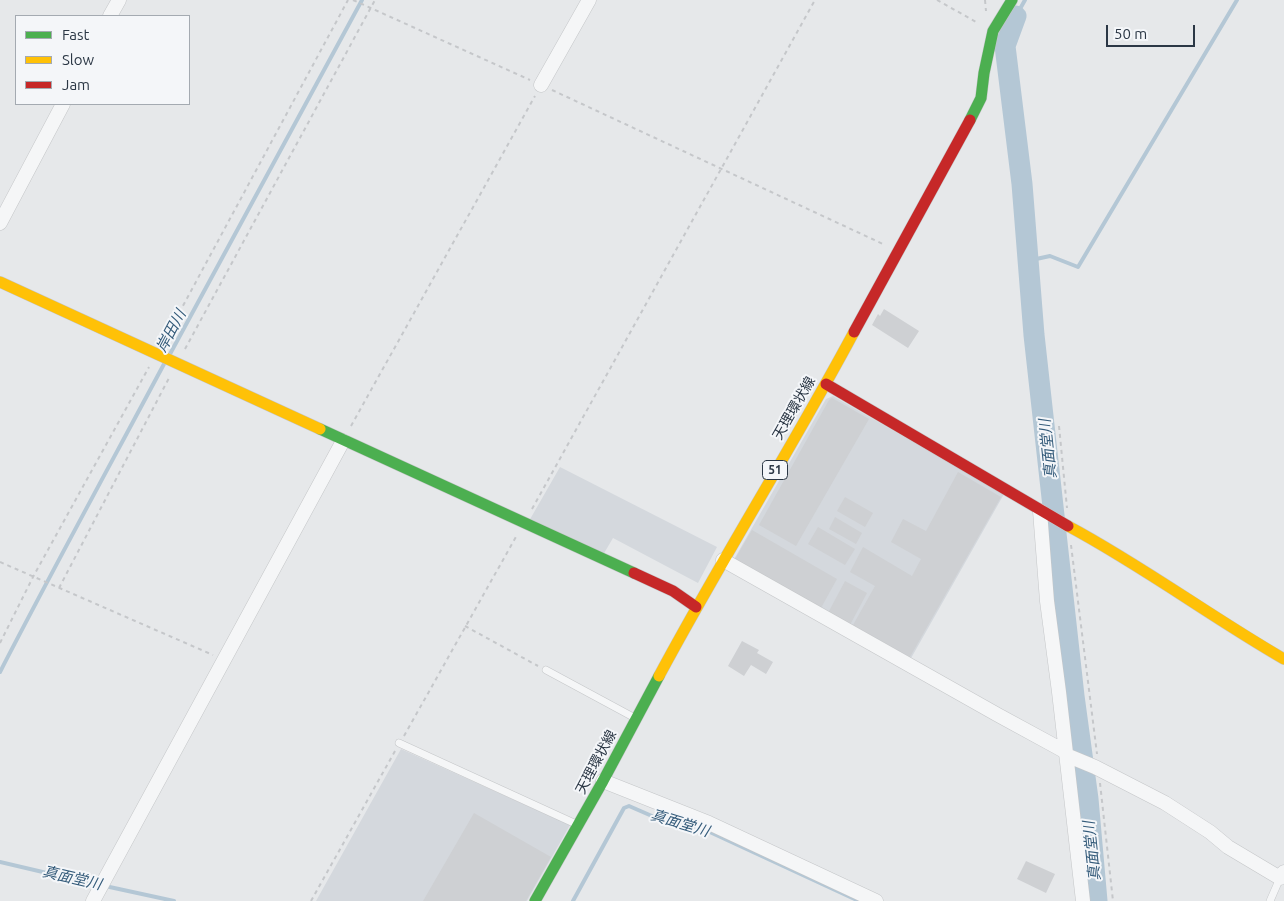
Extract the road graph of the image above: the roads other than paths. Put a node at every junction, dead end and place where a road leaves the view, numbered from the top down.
1 (119, 0) edge
2 (589, 0) edge
3 (1012, 0) edge
4 (111, 15) edge
5 (541, 85) road end
6 (62, 105) edge
7 (0, 223) edge
8 (0, 282) edge
9 (826, 384) junction
10 (343, 441) junction
11 (1042, 513) junction
12 (723, 560) junction
13 (696, 607) junction
14 (1284, 658) edge
15 (546, 670) road end
16 (636, 718) junction
17 (399, 743) road end
18 (1068, 755) junction
19 (603, 781) junction
20 (578, 825) junction
21 (1282, 875) edge
22 (1272, 900) edge
23 (93, 901) edge
24 (535, 901) edge
25 (876, 901) edge
26 (1083, 901) edge

1 - 4 street
2 - 5 street
3 - 9 street, 天理環状線 / 51
6 - 7 street
8 - 10 street
9 - 11 street
9 - 12 street, 天理環状線 / 51
10 - 13 street
10 - 23 street
11 - 14 street
11 - 18 street
12 - 13 street, 天理環状線 / 51
12 - 18 street
13 - 16 street, 天理環状線 / 51
15 - 16 lane
16 - 19 street, 天理環状線 / 51
17 - 20 lane
18 - 21 street
18 - 26 street
19 - 20 street, 天理環状線 / 51
19 - 25 street
20 - 24 street, 天理環状線 / 51
21 - 22 lane

